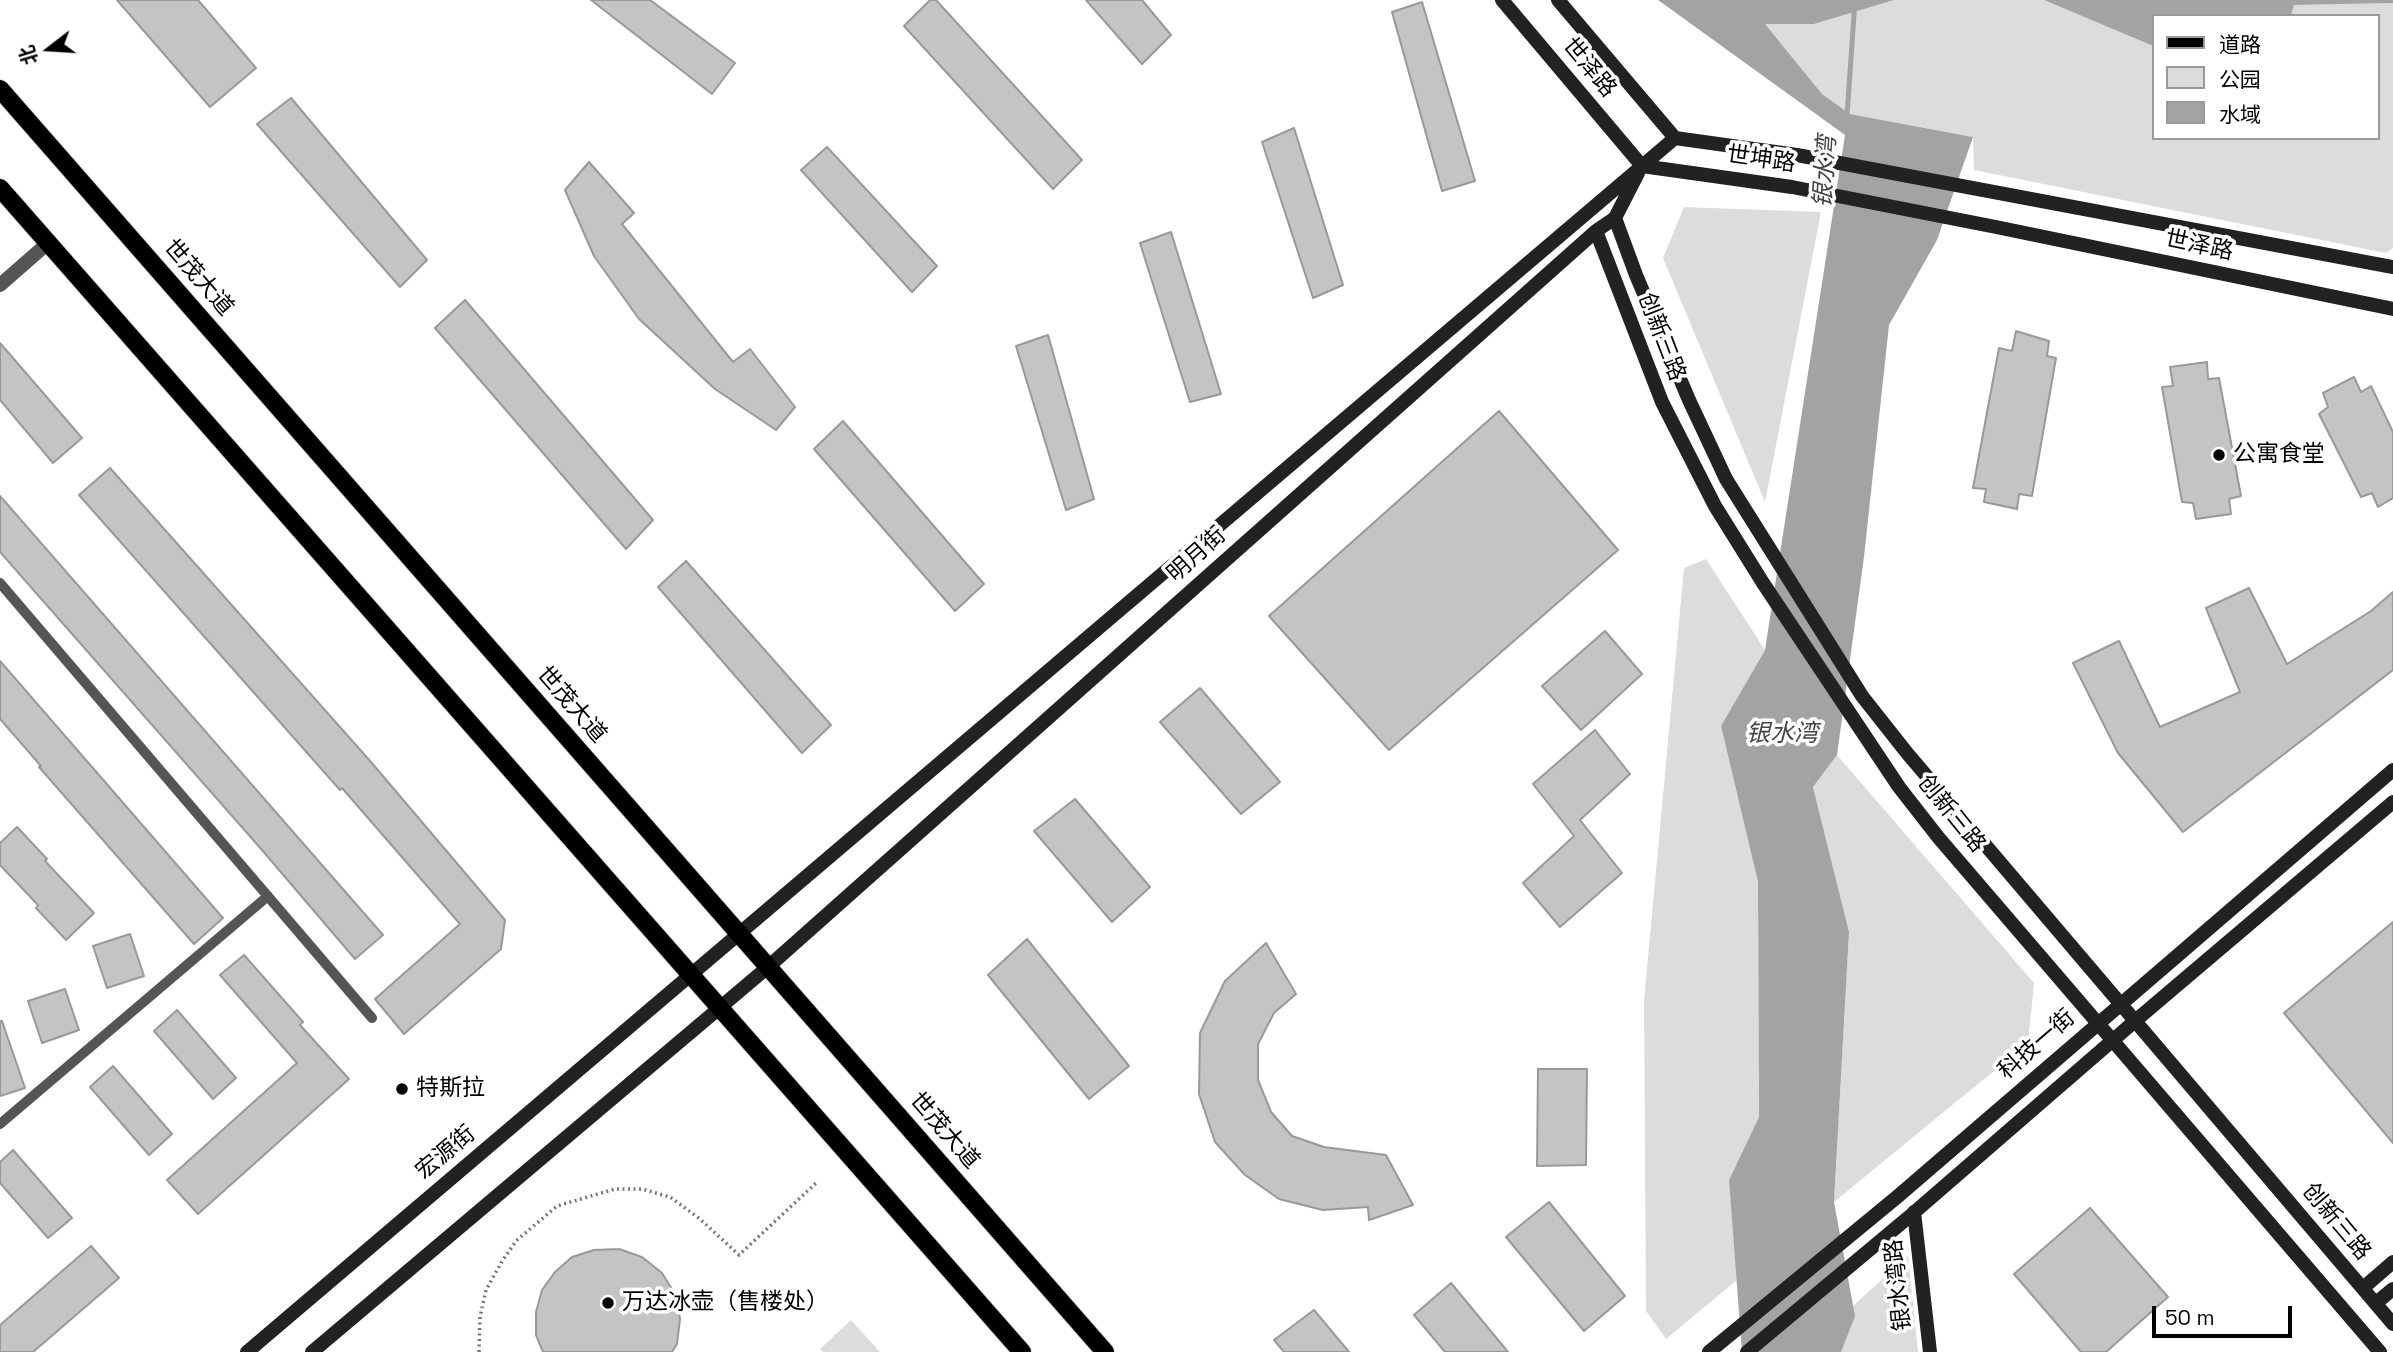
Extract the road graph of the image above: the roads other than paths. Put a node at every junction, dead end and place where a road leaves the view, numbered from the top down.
1 (1502, 0) edge
2 (1558, 0) edge
3 (0, 89) edge
4 (1675, 138) junction
5 (1642, 166) junction
6 (0, 188) edge
7 (2002, 194) joint
8 (1615, 218) junction
9 (1996, 227) joint
10 (1596, 231) junction
11 (48, 243) junction
12 (2393, 267) edge
13 (0, 285) edge
14 (2393, 309) edge
15 (0, 583) edge
16 (2393, 769) edge
17 (2393, 802) edge
18 (268, 896) junction
19 (739, 934) junction
20 (768, 967) junction
21 (691, 975) junction
22 (2120, 1004) junction
23 (719, 1008) junction
24 (372, 1018) dead end
25 (2135, 1021) junction
26 (2098, 1023) junction
27 (2112, 1040) junction
28 (0, 1124) edge
29 (1912, 1214) junction
30 (2393, 1262) edge
31 (2363, 1288) junction
32 (2393, 1289) edge
33 (2376, 1303) junction
34 (2393, 1324) edge
35 (247, 1352) edge
36 (312, 1352) edge
37 (1022, 1352) edge
38 (1105, 1352) edge
39 (1709, 1352) edge
40 (1747, 1352) edge
41 (1930, 1352) edge
42 (2380, 1352) edge

1 - 5 main road, 世泽路
2 - 4 main road, 世泽路
3 - 19 main road, 世茂大道
4 - 5 main road, 明月街
4 - 7 main road, 世坤路
5 - 8 main road, 明月街
5 - 9 main road, 世坤路
5 - 19 main road, 明月街
6 - 11 main road
7 - 12 main road, 世泽路
8 - 10 main road, 明月街
8 - 22 main road, 创新三路
9 - 14 main road, 世泽路
10 - 20 main road, 明月街
10 - 26 main road, 创新三路
11 - 13 street
11 - 21 main road
15 - 18 lane
16 - 22 main road, 科技一街
17 - 25 main road, 科技一街
18 - 24 lane
18 - 28 lane
19 - 20 main road, 世茂大道
19 - 21 main road, 宏源街
20 - 23 main road
20 - 38 main road, 世茂大道
21 - 23 main road
21 - 35 main road, 宏源街
22 - 25 main road, 创新三路
22 - 26 main road, 科技一街
23 - 36 main road
23 - 37 main road
25 - 27 main road, 科技一街
25 - 31 main road, 创新三路
26 - 27 main road, 创新三路
26 - 39 main road, 科技一街
27 - 29 main road, 科技一街
27 - 42 main road, 创新三路
29 - 40 main road, 科技一街
29 - 41 main road, 银水湾路
30 - 31 main road
31 - 33 main road, 创新三路
32 - 33 main road
33 - 34 main road, 创新三路

